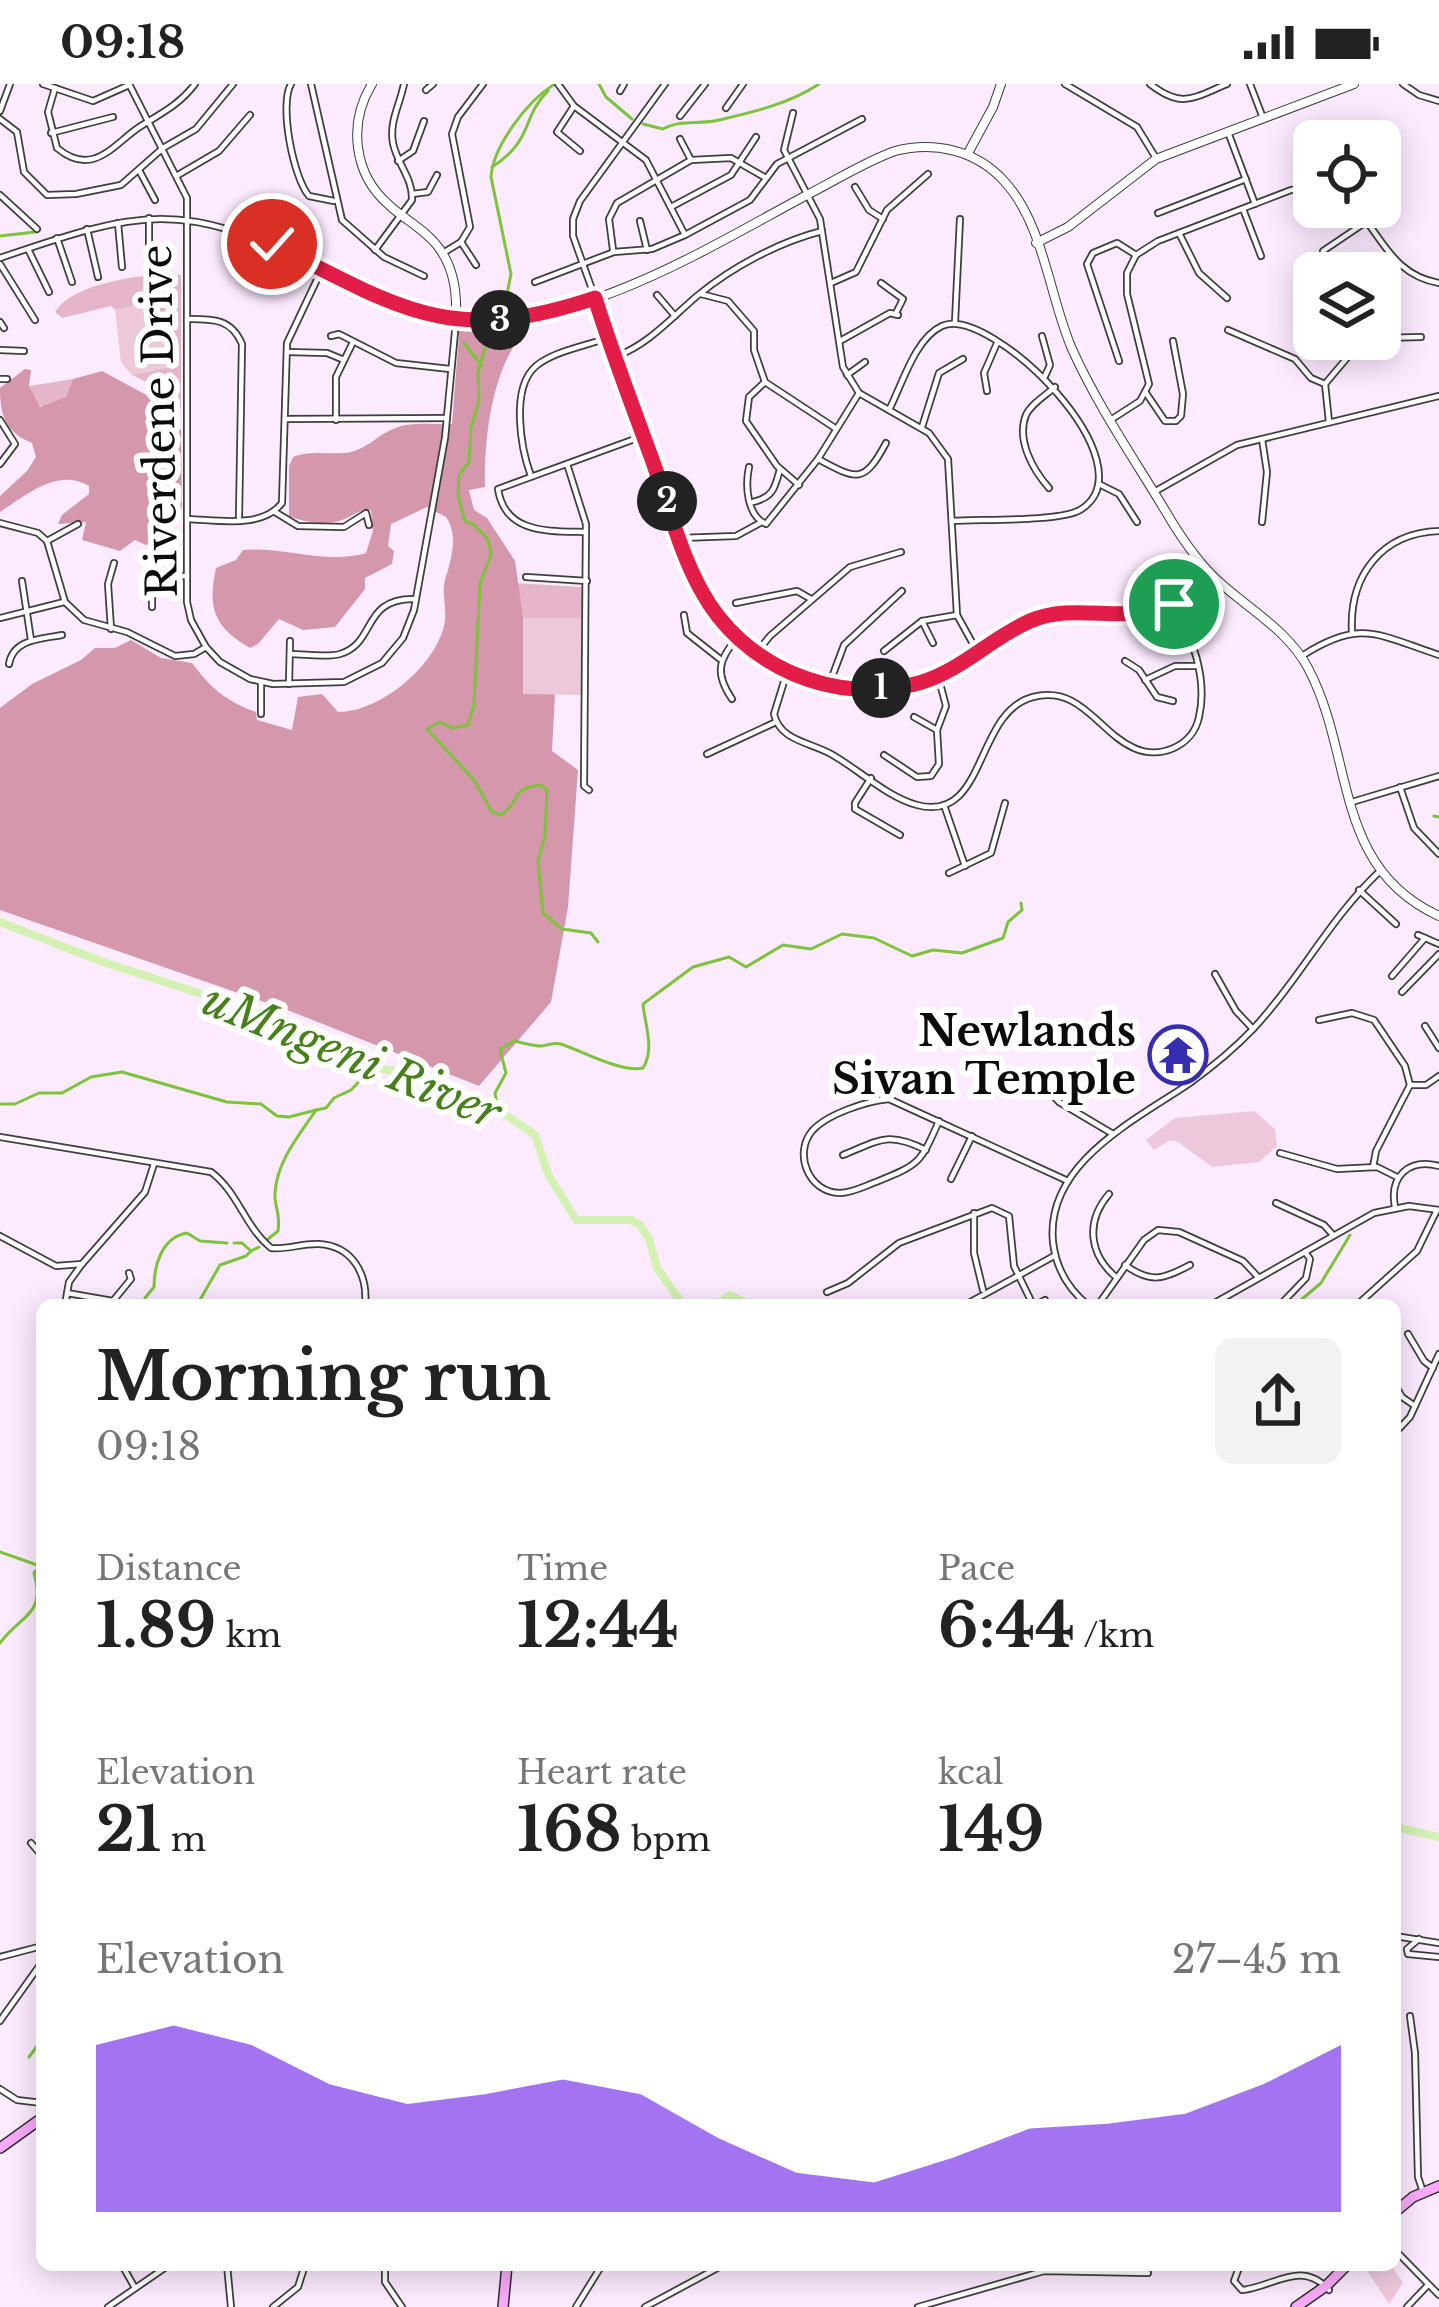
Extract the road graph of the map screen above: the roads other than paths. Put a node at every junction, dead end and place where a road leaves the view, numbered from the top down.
1 (10, 84) edge
2 (44, 84) edge
3 (130, 84) edge
4 (195, 84) edge
5 (233, 84) edge
6 (291, 84) edge
7 (311, 84) edge
8 (371, 84) edge
9 (404, 84) edge
10 (433, 84) edge
11 (483, 84) edge
12 (558, 84) edge
13 (625, 84) edge
14 (665, 84) edge
15 (705, 84) edge
16 (743, 84) edge
17 (1001, 84) edge
18 (1066, 84) edge
19 (1150, 84) edge
20 (1227, 84) edge
21 (1250, 84) edge
22 (1354, 84) edge
23 (1402, 84) edge
24 (55, 88) junction
25 (426, 90) dead end
26 (620, 91) dead end
27 (1439, 101) edge
28 (574, 106) junction
29 (726, 108) dead end
30 (0, 110) edge
31 (793, 113) dead end
32 (250, 115) dead end
33 (680, 116) dead end
34 (113, 117) dead end
35 (862, 118) dead end
36 (0, 119) edge
37 (1263, 119) junction
38 (149, 121) junction
39 (424, 121) dead end
40 (1228, 132) junction
41 (51, 133) junction
42 (756, 137) dead end
43 (680, 139) dead end
44 (623, 142) junction
45 (163, 148) junction
46 (580, 151) dead end
47 (968, 155) junction
48 (788, 158) junction
49 (691, 160) junction
50 (1156, 160) junction
51 (398, 161) junction
52 (741, 162) junction
53 (140, 172) junction
54 (928, 174) dead end
55 (178, 175) junction
56 (436, 176) dead end
57 (766, 178) junction
58 (1246, 178) junction
59 (656, 180) junction
60 (855, 187) dead end
61 (1293, 190) edge
62 (412, 194) junction
63 (0, 195) edge
64 (808, 195) junction
65 (155, 200) dead end
66 (334, 201) junction
67 (1255, 204) junction
68 (670, 207) junction
69 (1243, 209) junction
70 (1158, 213) dead end
71 (402, 215) junction
72 (149, 218) junction
73 (187, 218) junction
74 (883, 219) junction
75 (961, 219) dead end
76 (640, 220) dead end
77 (118, 223) junction
78 (1356, 228) edge
79 (37, 229) dead end
80 (87, 229) junction
81 (823, 231) junction
82 (1179, 233) junction
83 (685, 235) junction
84 (57, 238) junction
85 (461, 242) junction
86 (1036, 243) junction
87 (28, 249) junction
88 (375, 250) junction
89 (647, 250) junction
90 (614, 252) junction
91 (1325, 252) edge
92 (443, 253) junction
93 (1136, 255) junction
94 (1261, 256) dead end
95 (0, 261) edge
96 (581, 265) junction
97 (148, 266) dead end
98 (476, 266) dead end
99 (122, 267) dead end
100 (1401, 267) edge
101 (322, 269) junction
102 (424, 276) dead end
103 (98, 278) dead end
104 (72, 282) dead end
105 (536, 282) dead end
106 (881, 283) dead end
107 (1439, 283) edge
108 (831, 284) junction
109 (49, 292) dead end
110 (700, 293) junction
111 (657, 296) dead end
112 (595, 298) junction
113 (1226, 298) dead end
114 (676, 316) junction
115 (187, 319) junction
116 (35, 320) dead end
117 (455, 320) junction
118 (955, 322) junction
119 (1228, 330) dead end
120 (1042, 335) dead end
121 (331, 336) dead end
122 (1401, 337) edge
123 (1421, 337) dead end
124 (608, 338) junction
125 (840, 341) junction
126 (1173, 341) dead end
127 (353, 342) junction
128 (997, 343) junction
129 (0, 350) edge
130 (24, 351) dead end
131 (287, 352) junction
132 (615, 357) junction
133 (963, 358) dead end
134 (344, 360) junction
135 (1345, 360) edge
136 (865, 362) dead end
137 (1119, 362) dead end
138 (451, 369) junction
139 (847, 374) junction
140 (1045, 376) junction
141 (765, 382) junction
142 (1324, 384) junction
143 (1055, 387) junction
144 (987, 391) dead end
145 (859, 393) junction
146 (1146, 393) junction
147 (1439, 396) edge
148 (890, 410) junction
149 (447, 418) junction
150 (286, 419) junction
151 (1112, 419) junction
152 (0, 420) edge
153 (336, 420) junction
154 (1329, 422) junction
155 (922, 427) junction
156 (835, 428) junction
157 (644, 436) junction
158 (1262, 439) junction
159 (886, 443) dead end
160 (818, 459) junction
161 (0, 464) edge
162 (567, 464) junction
163 (749, 467) dead end
164 (780, 469) junction
165 (531, 476) junction
166 (1099, 484) junction
167 (799, 485) junction
168 (1049, 488) dead end
169 (1154, 492) junction
170 (751, 503) junction
171 (275, 512) junction
172 (186, 519) junction
173 (239, 520) junction
174 (952, 520) junction
175 (1137, 522) dead end
176 (1262, 522) dead end
177 (0, 523) edge
178 (761, 523) junction
179 (78, 524) dead end
180 (369, 525) dead end
181 (1439, 531) edge
182 (586, 532) junction
183 (680, 538) junction
184 (47, 541) junction
185 (902, 552) dead end
186 (114, 563) dead end
187 (1210, 573) junction
188 (187, 577) junction
189 (526, 578) dead end
190 (22, 581) dead end
191 (587, 581) junction
192 (902, 591) dead end
193 (811, 598) junction
194 (415, 599) junction
195 (65, 602) junction
196 (736, 603) dead end
197 (1174, 604) junction
198 (152, 607) dead end
199 (26, 610) junction
200 (684, 615) dead end
201 (957, 616) junction
202 (0, 618) edge
203 (922, 620) junction
204 (111, 629) junction
205 (1352, 632) junction
206 (62, 635) dead end
207 (737, 638) junction
208 (31, 640) junction
209 (290, 641) dead end
210 (933, 643) dead end
211 (206, 647) junction
212 (884, 651) dead end
213 (978, 653) junction
214 (290, 654) junction
215 (756, 654) junction
216 (1302, 656) junction
217 (1439, 656) edge
218 (720, 659) junction
219 (1125, 661) dead end
220 (9, 664) dead end
221 (1196, 666) junction
222 (788, 672) junction
223 (938, 676) junction
224 (1145, 680) junction
225 (261, 682) junction
226 (289, 684) junction
227 (829, 686) junction
228 (732, 699) dead end
229 (1173, 701) dead end
230 (261, 714) dead end
231 (914, 717) dead end
232 (776, 722) junction
233 (937, 730) junction
234 (707, 754) dead end
235 (884, 755) dead end
236 (1439, 776) edge
237 (871, 778) junction
238 (1400, 787) junction
239 (589, 790) dead end
240 (1350, 802) junction
241 (1006, 803) dead end
242 (944, 805) junction
243 (900, 835) dead end
244 (1439, 854) edge
245 (965, 866) junction
246 (1380, 871) junction
247 (949, 873) dead end
248 (1359, 890) junction
249 (1439, 916) edge
250 (1396, 924) dead end
251 (1439, 944) edge
252 (1439, 954) edge
253 (1215, 974) dead end
254 (1392, 976) dead end
255 (1402, 992) dead end
256 (1319, 1020) dead end
257 (1425, 1026) dead end
258 (1252, 1029) junction
259 (1439, 1048) edge
260 (1439, 1076) edge
261 (1042, 1083) dead end
262 (1410, 1085) junction
263 (939, 1120) junction
264 (1113, 1134) junction
265 (971, 1136) junction
266 (0, 1137) edge
267 (926, 1150) junction
268 (843, 1155) dead end
269 (1283, 1156) dead end
270 (155, 1162) junction
271 (1439, 1166) edge
272 (1373, 1167) junction
273 (1397, 1177) junction
274 (951, 1179) dead end
275 (1068, 1181) junction
276 (1109, 1194) dead end
277 (1281, 1203) dead end
278 (1395, 1207) junction
279 (1438, 1210) edge
280 (974, 1213) junction
281 (0, 1236) edge
282 (1334, 1236) junction
283 (1305, 1252) junction
284 (1055, 1256) junction
285 (82, 1264) junction
286 (1125, 1265) junction
287 (1190, 1265) dead end
288 (56, 1266) junction
289 (129, 1273) dead end
290 (1017, 1275) junction
291 (1259, 1278) junction
292 (1117, 1279) junction
293 (68, 1282) junction
294 (827, 1292) dead end
295 (984, 1292) junction
296 (67, 1294) junction
297 (66, 1299) edge
298 (99, 1299) edge
299 (114, 1299) edge
300 (364, 1299) edge
301 (974, 1299) edge
302 (1031, 1299) edge
303 (1082, 1299) edge
304 (1102, 1299) edge
305 (1222, 1299) edge
306 (1285, 1299) edge
307 (1364, 1299) edge
308 (1411, 1335) dead end
309 (1439, 1354) edge
310 (1433, 1368) junction
311 (1401, 1395) edge
312 (1415, 1406) junction
313 (1401, 1428) edge
314 (31, 1843) dead end
315 (36, 1849) edge
316 (1401, 1937) edge
317 (1419, 1939) junction
318 (1439, 1943) edge
319 (36, 1948) edge
320 (0, 1957) edge
321 (1439, 1957) edge
322 (36, 1970) edge
323 (1410, 2016) dead end
324 (0, 2021) edge
325 (0, 2089) edge
326 (36, 2102) edge
327 (36, 2122) edge
328 (0, 2148) edge
329 (1439, 2184) edge
330 (1422, 2190) junction
331 (1401, 2204) edge
332 (1401, 2256) edge
333 (125, 2271) edge
334 (161, 2271) edge
335 (228, 2271) edge
336 (303, 2271) edge
337 (386, 2271) edge
338 (506, 2271) edge
339 (598, 2271) edge
340 (712, 2271) edge
341 (1044, 2271) edge
342 (1118, 2271) edge
343 (1238, 2271) edge
344 (1345, 2271) edge
345 (1148, 2273) dead end
346 (1428, 2284) junction
347 (135, 2288) junction
348 (1328, 2288) junction
349 (1439, 2295) edge
350 (108, 2307) edge
351 (231, 2307) edge
352 (273, 2307) edge
353 (402, 2307) edge
354 (503, 2307) edge
355 (576, 2307) edge
356 (645, 2307) edge
357 (919, 2307) edge
358 (1296, 2307) edge
359 (1306, 2307) edge
360 (1408, 2307) edge

1 - 30 street
2 - 24 street
3 - 24 street
3 - 38 street, Riverdene Drive
4 - 38 street
5 - 45 street
6 - 66 street
7 - 66 street
8 - 71 street
9 - 51 street
10 - 25 street
11 - 85 street
12 - 28 street
13 - 26 street
14 - 44 street
15 - 33 street
16 - 29 street
17 - 47 street
18 - 50 street
19 - 20 street
21 - 37 street
22 - 37 street
23 - 27 street
24 - 41 street
28 - 44 street
28 - 46 street
31 - 48 street
32 - 55 street
34 - 41 street
35 - 48 street
36 - 53 street
37 - 40 street
38 - 41 street
38 - 45 street, Riverdene Drive
39 - 51 street
40 - 50 street
40 - 58 street
42 - 52 street
43 - 49 street
44 - 59 street
44 - 96 street
45 - 53 street
45 - 55 street, Riverdene Drive
47 - 64 street
47 - 86 street
48 - 57 street
48 - 64 street
49 - 52 street
49 - 59 street
50 - 86 street
51 - 62 street
52 - 57 street
52 - 68 street
53 - 65 street
54 - 74 street
55 - 73 street, Riverdene Drive
56 - 62 street
57 - 83 street
58 - 67 street
58 - 70 street
59 - 68 street
59 - 90 street
60 - 74 street
61 - 67 street
62 - 71 street
63 - 79 street
64 - 81 street
64 - 112 street
66 - 88 street
67 - 69 street
68 - 83 street
69 - 82 street
69 - 94 street
71 - 88 street
71 - 92 street
72 - 73 street
72 - 77 street
72 - 97 street
73 - 101 street
73 - 115 street, Riverdene Drive
74 - 108 street
75 - 118 street
76 - 89 street
77 - 80 street
77 - 99 street
78 - 91 street
80 - 84 street
80 - 103 street
81 - 108 street
81 - 110 street
82 - 93 street
82 - 113 street
83 - 89 street
84 - 87 street
84 - 104 street
85 - 92 street
85 - 98 street
86 - 151 street
87 - 95 street
87 - 109 street
88 - 102 street
89 - 90 street
90 - 96 street
92 - 117 street
93 - 137 street
93 - 146 street
95 - 116 street
96 - 105 street
96 - 112 street
100 - 107 street
101 - 117 street
101 - 131 street
106 - 125 street
108 - 125 street
110 - 114 street
110 - 141 street
111 - 114 street
112 - 117 street
112 - 124 street
114 - 132 street
115 - 172 street, Riverdene Drive
115 - 173 street
117 - 138 street, Riverdene Drive
118 - 128 street
118 - 148 street
119 - 142 street
120 - 140 street
121 - 127 street
122 - 123 street
124 - 132 street
124 - 165 street
125 - 139 street
126 - 146 street
127 - 134 street
127 - 138 street
128 - 140 street
128 - 144 street
129 - 130 street
131 - 134 street
131 - 150 street
132 - 157 street
133 - 155 street
134 - 153 street
135 - 142 street
136 - 139 street
138 - 149 street, Riverdene Drive
139 - 145 street
140 - 143 street
141 - 156 street
141 - 164 street
142 - 154 street
143 - 166 street
143 - 168 street
145 - 148 street
145 - 156 street
146 - 151 street
147 - 154 street
148 - 155 street
149 - 153 street
149 - 194 street, Riverdene Drive
150 - 153 street
150 - 171 street
151 - 169 street
152 - 161 street
154 - 158 street
155 - 174 street
156 - 160 street
157 - 162 street
157 - 183 street
158 - 169 street
158 - 176 street
159 - 160 street
160 - 167 street
162 - 165 street
162 - 182 street
163 - 170 street
164 - 167 street
164 - 170 street
165 - 182 street
166 - 174 street
166 - 175 street
167 - 178 street
169 - 187 street
170 - 178 street
171 - 173 street
171 - 180 street
172 - 173 street
172 - 188 street, Riverdene Drive
174 - 201 street
177 - 184 street
178 - 183 street
179 - 184 street
181 - 205 street
182 - 191 street
183 - 207 street
184 - 195 street
185 - 193 street
186 - 204 street
187 - 197 street
187 - 216 street
188 - 198 street
188 - 211 street, Riverdene Drive
189 - 191 street
190 - 199 street
191 - 239 street
192 - 227 street
193 - 196 street
193 - 215 street
194 - 214 street
194 - 226 street, Riverdene Drive
195 - 199 street
195 - 204 street
197 - 213 street
197 - 221 street
199 - 202 street
199 - 208 street
200 - 218 street
201 - 203 street
201 - 213 street
203 - 210 street
203 - 212 street
204 - 211 street
205 - 216 street
205 - 217 street
206 - 208 street
207 - 215 street
207 - 218 street
208 - 220 street
209 - 214 street
211 - 225 street, Riverdene Drive
213 - 223 street
214 - 226 street
215 - 222 street
216 - 240 street
218 - 228 street
219 - 224 street
221 - 224 street
221 - 242 street
222 - 227 street
222 - 232 street
223 - 227 street
223 - 233 street
224 - 229 street
225 - 226 street, Riverdene Drive
225 - 230 street
231 - 233 street
232 - 234 street
232 - 237 street
233 - 235 street
236 - 238 street
237 - 242 street
237 - 243 street
238 - 240 street
238 - 244 street
240 - 246 street
241 - 245 street
242 - 245 street
245 - 247 street
246 - 248 street
246 - 249 street
248 - 250 street
248 - 258 street
251 - 254 street
252 - 255 street
253 - 258 street
256 - 262 street
257 - 259 street
258 - 264 street
260 - 262 street
261 - 264 street
262 - 272 street
263 - 265 street
263 - 267 street
263 - 267 street
264 - 275 street
265 - 274 street
265 - 275 street
266 - 270 street
267 - 268 street
269 - 272 street
270 - 285 street
270 - 300 street
271 - 273 street
272 - 273 street
273 - 278 street
275 - 284 street
276 - 292 street
277 - 282 street
278 - 279 street
278 - 282 street
279 - 307 street
280 - 290 street
280 - 294 street
280 - 295 street
281 - 288 street
282 - 283 street
283 - 291 street
283 - 306 street
284 - 290 street
284 - 303 street
285 - 288 street
285 - 293 street
286 - 287 street
286 - 291 street
286 - 292 street
288 - 293 street
289 - 299 street
290 - 295 street
290 - 302 street
291 - 305 street
292 - 304 street
293 - 296 street
295 - 301 street
296 - 297 street
296 - 298 street
308 - 310 street
309 - 310 street
310 - 312 street
311 - 312 street
312 - 313 street
314 - 315 street
316 - 317 street
317 - 318 street
317 - 321 street
319 - 320 street
322 - 324 street
323 - 330 street
325 - 326 street
327 - 328 main road
329 - 330 main road
330 - 331 main road
332 - 346 street
333 - 347 street
334 - 347 street
335 - 351 street
336 - 352 street
337 - 353 street
338 - 354 main road
339 - 355 street
340 - 356 street
341 - 357 street
342 - 345 street
343 - 348 street
344 - 348 main road
346 - 349 street
346 - 360 street
347 - 350 street
348 - 358 main road
348 - 359 main road

